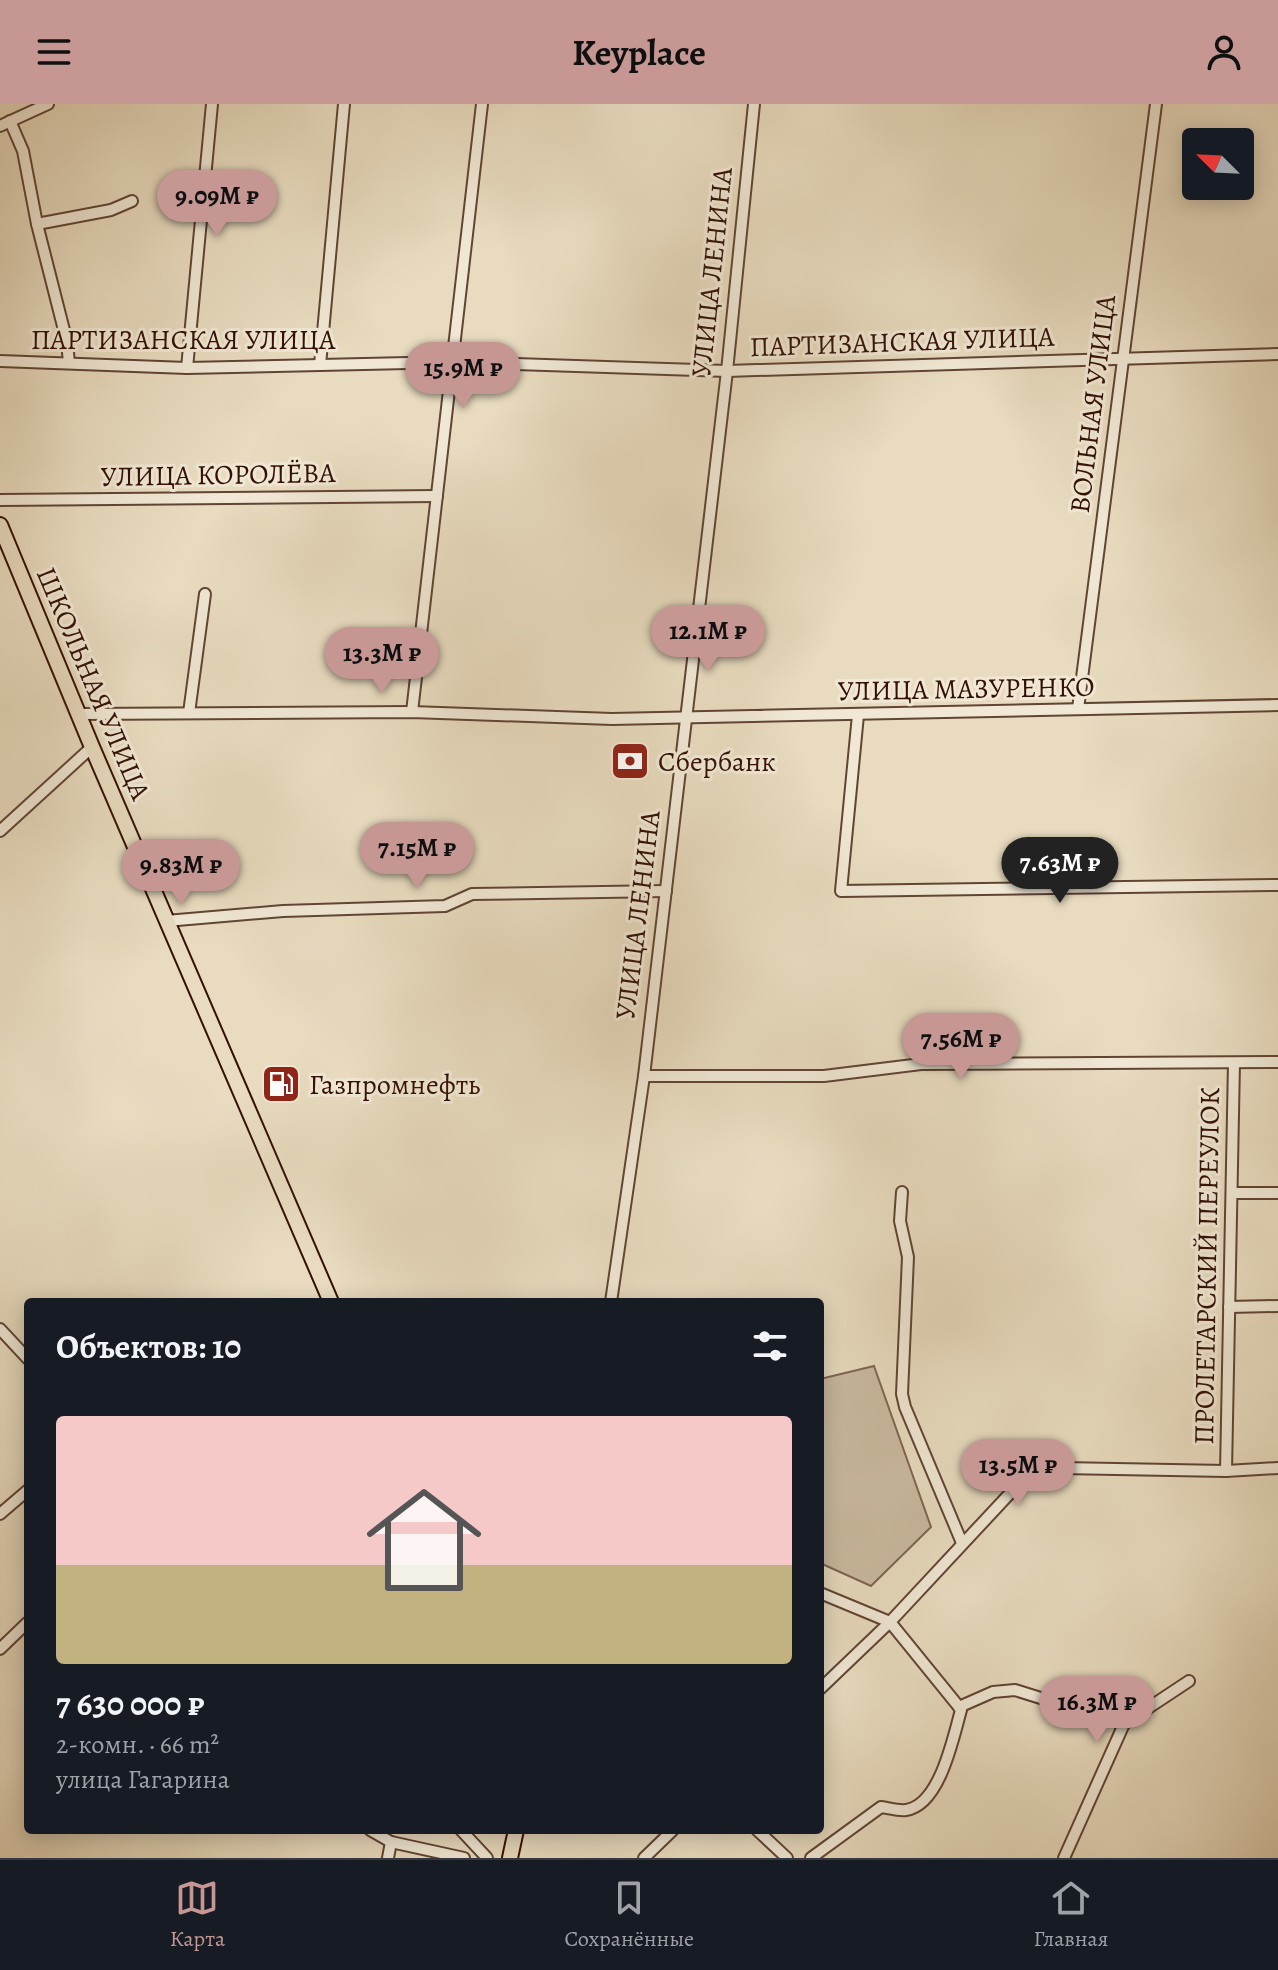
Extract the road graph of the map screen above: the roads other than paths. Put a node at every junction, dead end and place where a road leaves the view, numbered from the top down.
1 (48, 104) edge
2 (212, 104) edge
3 (344, 104) edge
4 (482, 104) edge
5 (754, 104) edge
6 (1156, 104) edge
7 (5, 124) edge
8 (132, 201) dead end
9 (37, 224) junction
10 (1278, 354) edge
11 (1121, 358) junction
12 (0, 361) edge
13 (452, 362) junction
14 (69, 363) junction
15 (320, 365) junction
16 (187, 368) junction
17 (727, 371) junction
18 (437, 496) junction
19 (0, 500) edge
20 (0, 525) edge
21 (205, 594) dead end
22 (1278, 705) edge
23 (1078, 709) junction
24 (412, 712) junction
25 (189, 713) junction
26 (79, 714) junction
27 (858, 715) junction
28 (685, 717) junction
29 (92, 747) junction
30 (0, 831) edge
31 (1278, 885) edge
32 (666, 891) junction
33 (166, 921) junction
34 (1278, 1062) edge
35 (1234, 1063) junction
36 (644, 1076) junction
37 (902, 1192) dead end
38 (1233, 1193) junction
39 (1278, 1193) edge
40 (329, 1298) edge
41 (612, 1298) edge
42 (1278, 1306) edge
43 (1229, 1307) junction
44 (0, 1329) edge
45 (24, 1355) edge
46 (1278, 1468) edge
47 (1226, 1471) junction
48 (24, 1493) edge
49 (0, 1514) edge
50 (962, 1543) junction
51 (824, 1595) edge
52 (890, 1622) junction
53 (24, 1626) edge
54 (0, 1649) edge
55 (1189, 1681) dead end
56 (824, 1685) edge
57 (959, 1707) junction
58 (1124, 1724) junction
59 (377, 1834) edge
60 (465, 1834) edge
61 (515, 1834) edge
62 (669, 1834) edge
63 (761, 1834) edge
64 (391, 1842) junction
65 (388, 1858) edge
66 (464, 1858) edge
67 (487, 1858) edge
68 (510, 1858) edge
69 (644, 1858) edge
70 (787, 1858) edge
71 (811, 1858) edge
72 (1064, 1858) edge

1 - 7 street
2 - 16 street
3 - 15 street
4 - 13 street
5 - 17 street, УЛИЦА ЛЕНИНА
6 - 11 street, ВОЛЬНАЯ УЛИЦА
7 - 9 street
8 - 9 street
9 - 14 street
10 - 11 street, ПАРТИЗАНСКАЯ УЛИЦА
11 - 17 street, ПАРТИЗАНСКАЯ УЛИЦА
11 - 23 street, ВОЛЬНАЯ УЛИЦА
12 - 14 street, ПАРТИЗАНСКАЯ УЛИЦА
13 - 15 street, ПАРТИЗАНСКАЯ УЛИЦА
13 - 17 street, ПАРТИЗАНСКАЯ УЛИЦА
13 - 18 street
14 - 16 street, ПАРТИЗАНСКАЯ УЛИЦА
15 - 16 street, ПАРТИЗАНСКАЯ УЛИЦА
17 - 28 street, УЛИЦА ЛЕНИНА
18 - 19 street, УЛИЦА КОРОЛЁВА
18 - 24 street
20 - 26 main road, ШКОЛЬНАЯ УЛИЦА
21 - 25 street
22 - 23 street, УЛИЦА МАЗУРЕНКО
23 - 27 street, УЛИЦА МАЗУРЕНКО
24 - 25 street, УЛИЦА МАЗУРЕНКО
24 - 28 street, УЛИЦА МАЗУРЕНКО
25 - 26 street, УЛИЦА МАЗУРЕНКО
26 - 29 main road, ШКОЛЬНАЯ УЛИЦА
27 - 28 street, УЛИЦА МАЗУРЕНКО
27 - 31 street
28 - 32 street, УЛИЦА ЛЕНИНА
29 - 30 street
29 - 33 main road, ШКОЛЬНАЯ УЛИЦА
32 - 33 street
32 - 36 street, УЛИЦА ЛЕНИНА
33 - 40 main road, ШКОЛЬНАЯ УЛИЦА
34 - 35 street
35 - 36 street
35 - 38 street, ПРОЛЕТАРСКИЙ ПЕРЕУЛОК
36 - 41 street, УЛИЦА ЛЕНИНА
37 - 50 street
38 - 39 street
38 - 43 street, ПРОЛЕТАРСКИЙ ПЕРЕУЛОК
42 - 43 street
43 - 47 street, ПРОЛЕТАРСКИЙ ПЕРЕУЛОК
44 - 45 street
46 - 47 street
47 - 50 street
48 - 49 street
50 - 52 street
51 - 52 street
52 - 56 street
52 - 57 street
53 - 54 street
55 - 58 street
57 - 58 street
57 - 71 street
58 - 72 street
59 - 64 street
60 - 67 street
61 - 68 main road
62 - 69 street
63 - 70 street
64 - 65 street
64 - 66 street

